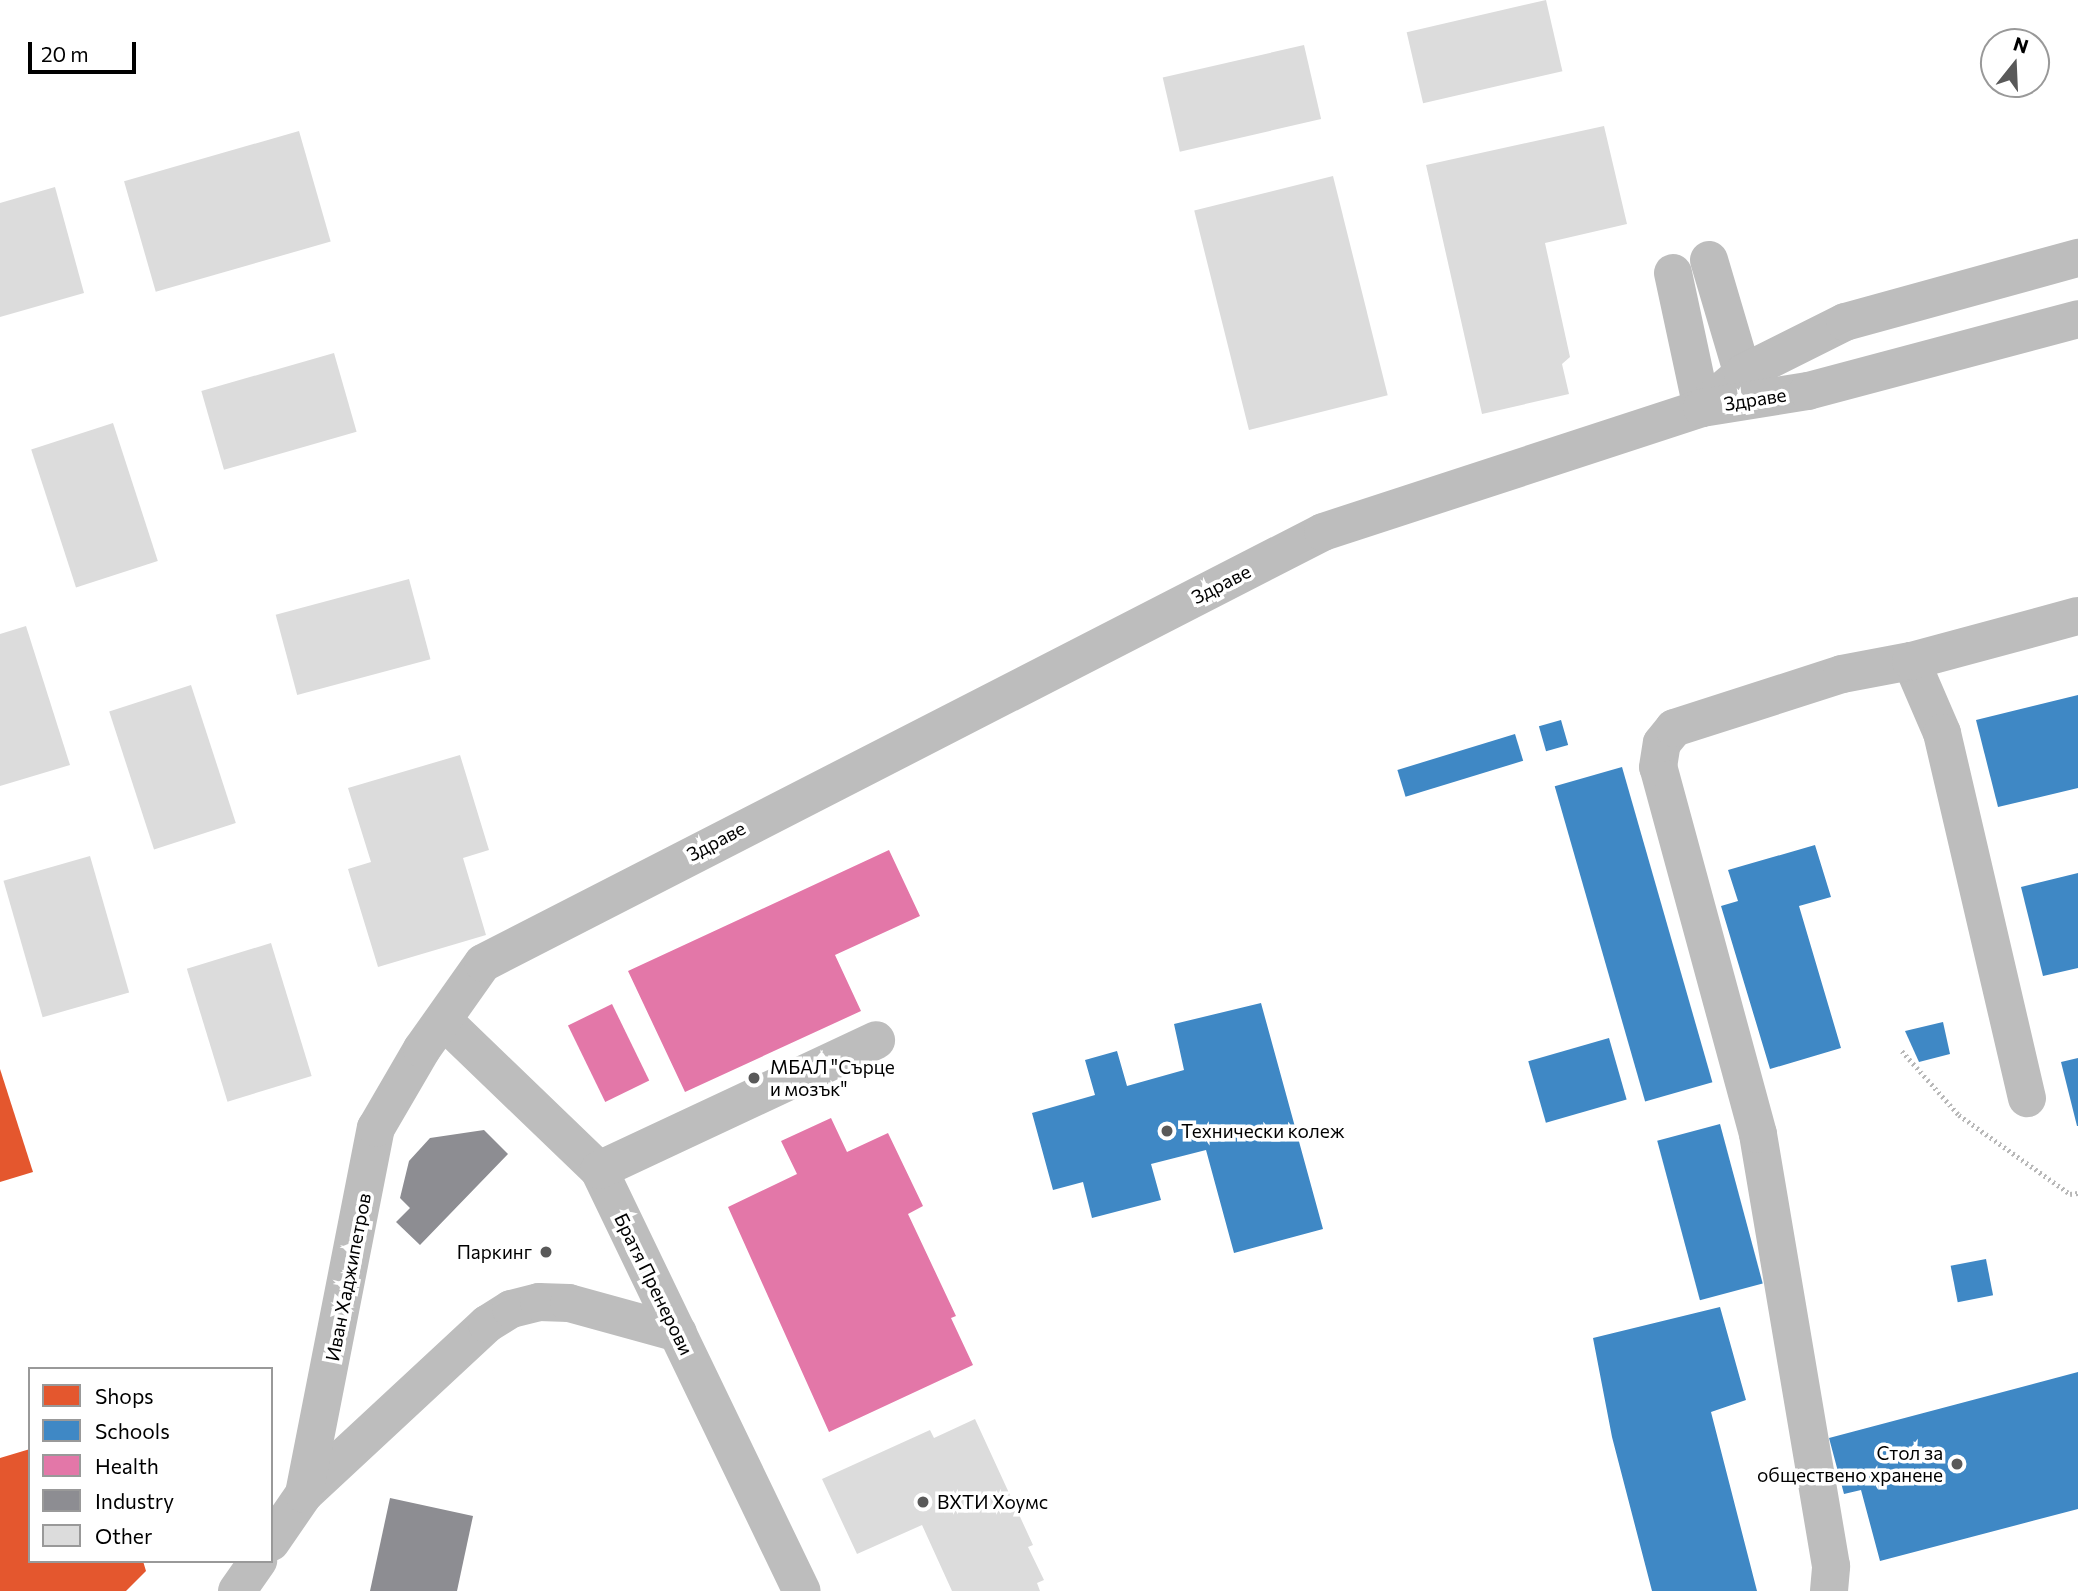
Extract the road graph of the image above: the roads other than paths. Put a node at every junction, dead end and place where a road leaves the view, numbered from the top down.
1 (2078, 258) edge
2 (1709, 260) dead end
3 (1673, 273) dead end
4 (2078, 318) edge
5 (1747, 386) junction
6 (1702, 408) junction
7 (2078, 616) edge
8 (1911, 662) junction
9 (444, 1021) junction
10 (876, 1041) dead end
11 (2027, 1098) dead end
12 (599, 1170) junction
13 (678, 1332) junction
14 (304, 1494) junction
15 (273, 1539) edge
16 (257, 1563) edge
17 (237, 1591) edge
18 (802, 1591) edge
19 (1829, 1591) edge

1 - 5 street
2 - 5 street
3 - 6 street
4 - 5 street, Здраве
5 - 6 street
6 - 9 street, Здраве
7 - 8 street
8 - 11 street
8 - 19 street
9 - 12 street, Братя Пренерови
9 - 14 street, Иван Хаджипетров
10 - 12 street
12 - 13 street, Братя Пренерови
13 - 14 street
13 - 18 street, Братя Пренерови
14 - 15 street, Иван Хаджипетров
16 - 17 street

